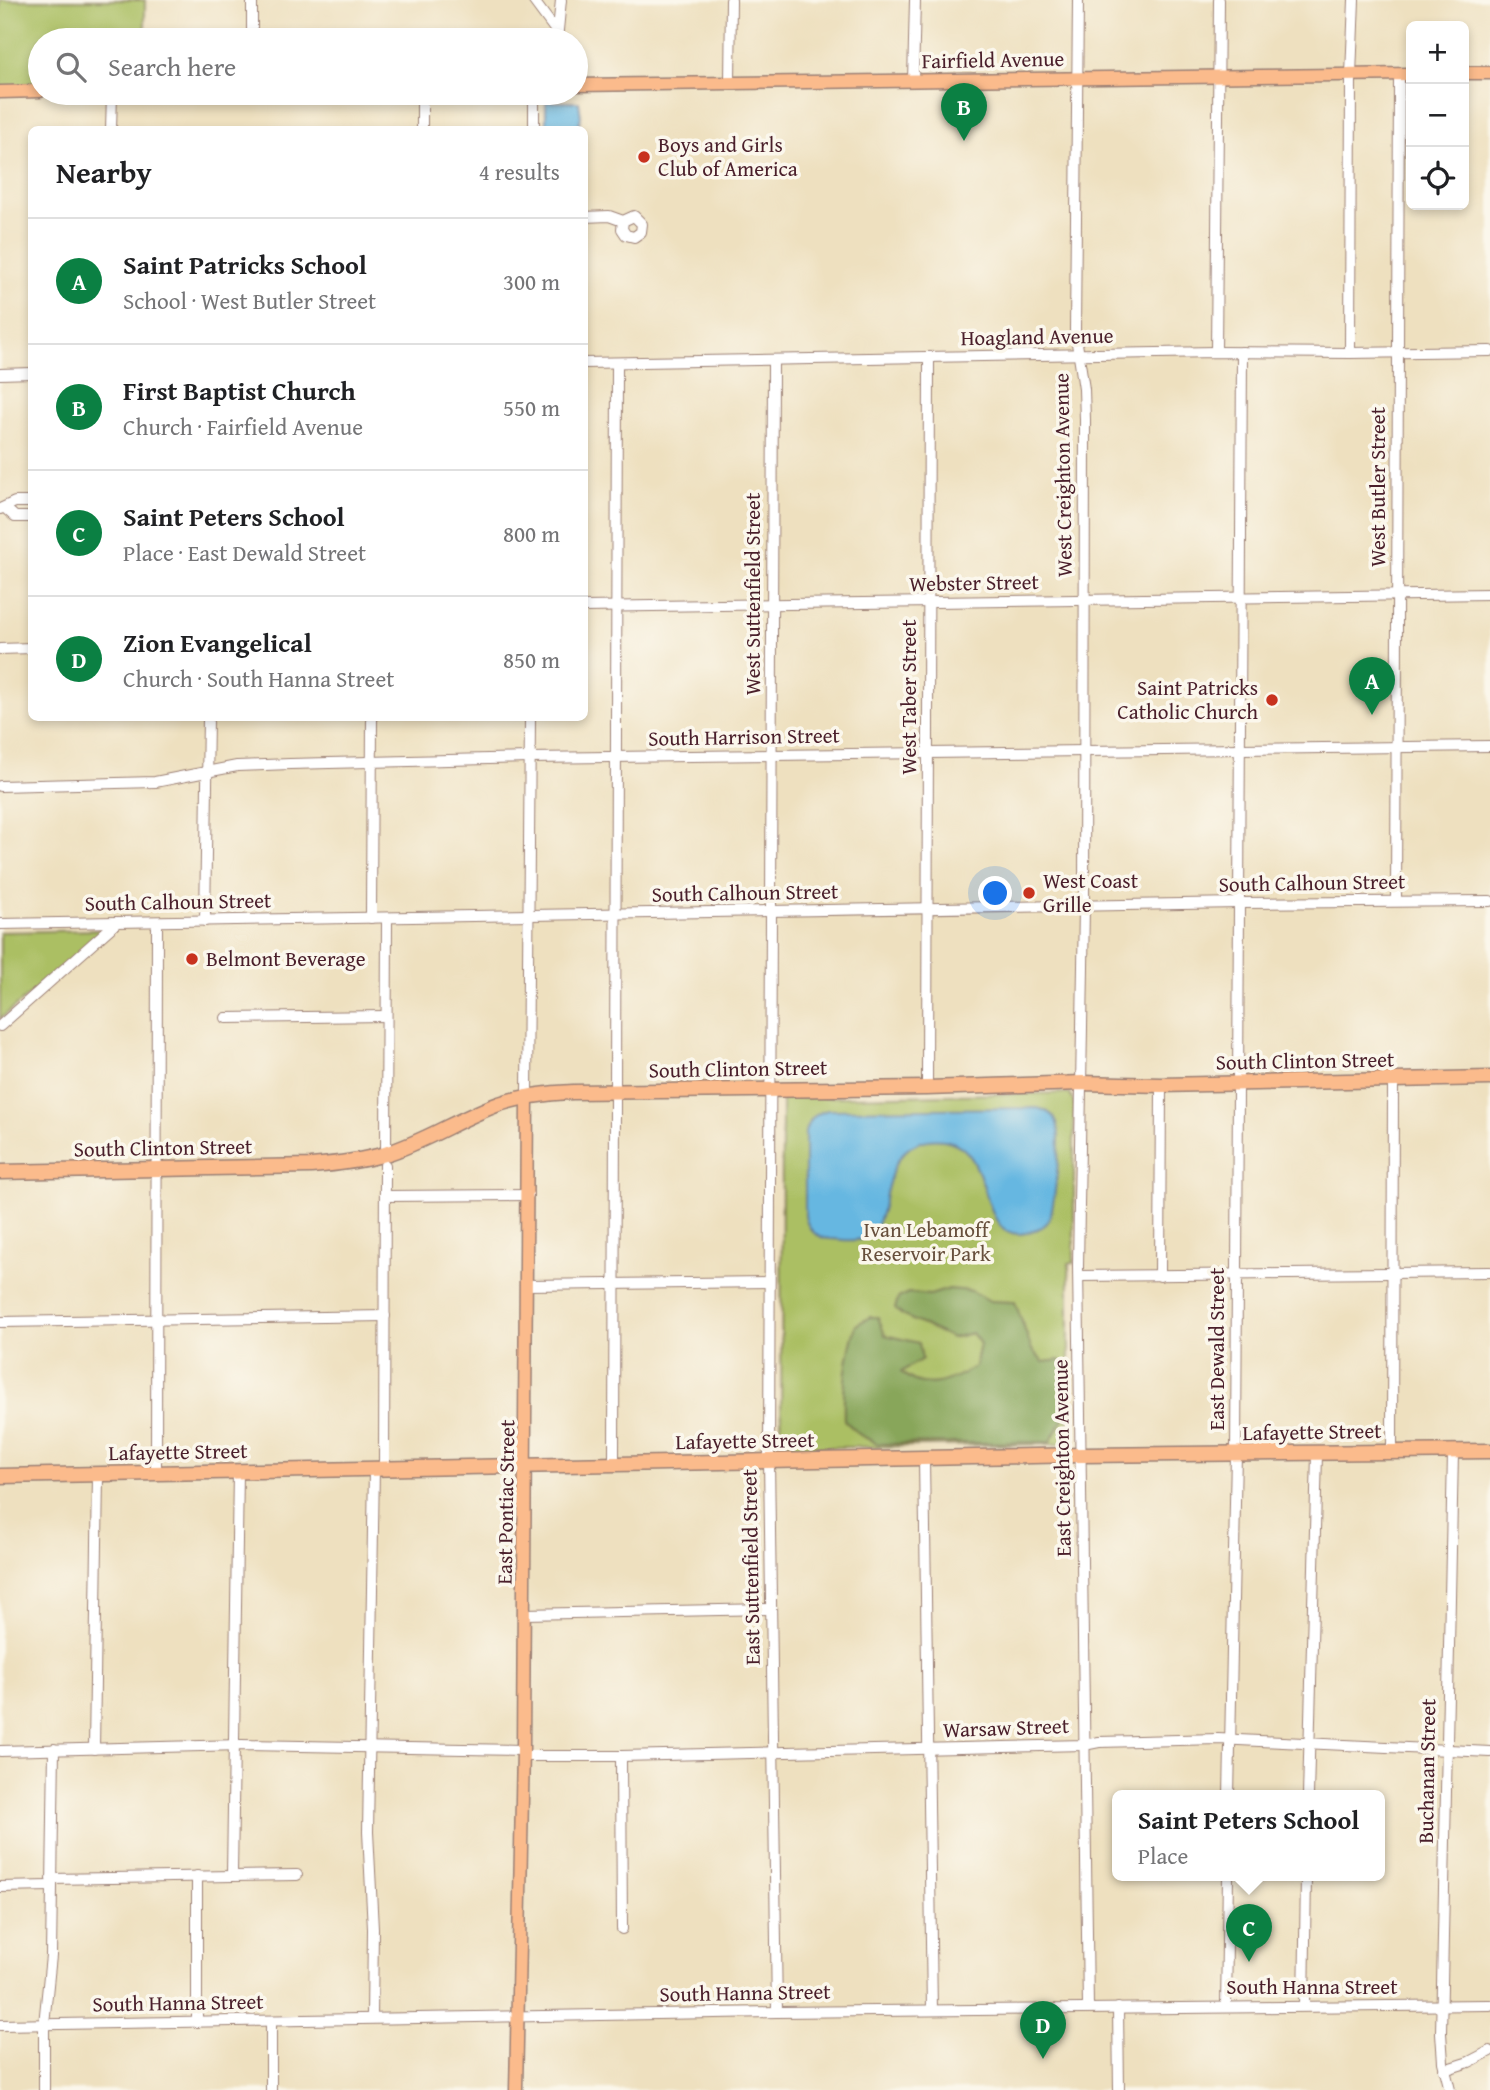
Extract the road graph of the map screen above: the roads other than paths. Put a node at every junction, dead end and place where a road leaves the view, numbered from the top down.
1 (252, 0) edge
2 (533, 0) edge
3 (561, 0) edge
4 (731, 0) edge
5 (915, 0) edge
6 (1078, 0) edge
7 (1219, 0) edge
8 (1354, 0) edge
9 (252, 28) edge
10 (552, 28) edge
11 (558, 28) edge
12 (1469, 73) edge
13 (1490, 73) edge
14 (1405, 74) edge
15 (1218, 75) junction
16 (1351, 75) junction
17 (1077, 78) junction
18 (914, 81) junction
19 (730, 82) junction
20 (588, 85) edge
21 (28, 91) edge
22 (0, 92) edge
23 (112, 105) edge
24 (422, 105) edge
25 (534, 105) edge
26 (111, 126) edge
27 (422, 126) edge
28 (534, 126) edge
29 (588, 217) edge
30 (623, 221) dead end
31 (1490, 351) edge
32 (1216, 352) junction
33 (1242, 352) junction
34 (1399, 352) junction
35 (1350, 354) junction
36 (1079, 356) junction
37 (929, 358) junction
38 (773, 360) junction
39 (588, 363) edge
40 (617, 363) junction
41 (28, 373) edge
42 (0, 374) edge
43 (28, 502) edge
44 (2, 508) edge
45 (28, 517) edge
46 (1397, 594) junction
47 (1490, 594) edge
48 (1241, 598) junction
49 (1085, 600) junction
50 (928, 603) junction
51 (772, 604) junction
52 (588, 607) edge
53 (617, 607) junction
54 (28, 648) edge
55 (0, 649) edge
56 (208, 721) edge
57 (372, 721) edge
58 (530, 721) edge
59 (1490, 746) edge
60 (1396, 747) junction
61 (1241, 749) junction
62 (1084, 751) junction
63 (928, 753) junction
64 (773, 756) junction
65 (529, 758) junction
66 (617, 758) junction
67 (372, 762) junction
68 (208, 770) junction
69 (0, 786) edge
70 (1396, 901) junction
71 (1490, 901) edge
72 (1240, 903) junction
73 (1084, 907) junction
74 (927, 909) junction
75 (771, 911) junction
76 (617, 914) junction
77 (528, 915) junction
78 (371, 918) junction
79 (387, 918) junction
80 (205, 921) junction
81 (157, 922) junction
82 (116, 923) junction
83 (0, 924) edge
84 (386, 1016) junction
85 (226, 1018) dead end
86 (0, 1026) edge
87 (1490, 1078) edge
88 (1393, 1080) junction
89 (1082, 1083) junction
90 (1238, 1083) junction
91 (1161, 1085) junction
92 (927, 1088) junction
93 (771, 1089) junction
94 (616, 1091) junction
95 (527, 1096) junction
96 (386, 1159) junction
97 (155, 1169) junction
98 (0, 1172) edge
99 (528, 1195) junction
100 (385, 1196) junction
101 (1490, 1272) edge
102 (1393, 1273) junction
103 (1236, 1275) junction
104 (1079, 1276) junction
105 (1160, 1276) junction
106 (769, 1282) junction
107 (615, 1284) junction
108 (527, 1285) junction
109 (385, 1316) junction
110 (155, 1319) junction
111 (0, 1322) edge
112 (1490, 1451) edge
113 (1392, 1452) junction
114 (1453, 1452) junction
115 (1236, 1454) junction
116 (1317, 1454) junction
117 (1082, 1455) junction
118 (924, 1459) junction
119 (769, 1461) junction
120 (614, 1465) junction
121 (526, 1466) junction
122 (379, 1468) junction
123 (238, 1472) junction
124 (156, 1473) junction
125 (98, 1475) junction
126 (0, 1476) edge
127 (769, 1609) junction
128 (524, 1614) junction
129 (1230, 1740) junction
130 (1309, 1743) junction
131 (1084, 1745) junction
132 (233, 1746) junction
133 (370, 1747) junction
134 (54, 1749) junction
135 (94, 1749) junction
136 (928, 1750) junction
137 (0, 1751) edge
138 (1447, 1751) junction
139 (773, 1752) junction
140 (1490, 1752) edge
141 (523, 1753) junction
142 (621, 1756) junction
143 (1229, 1790) edge
144 (1308, 1790) edge
145 (197, 1875) junction
146 (232, 1875) junction
147 (297, 1875) dead end
148 (1228, 1881) edge
149 (1306, 1881) edge
150 (51, 1882) junction
151 (0, 1887) edge
152 (622, 1929) dead end
153 (1490, 2005) edge
154 (1304, 2006) junction
155 (1442, 2006) junction
156 (1226, 2007) junction
157 (1088, 2008) junction
158 (1118, 2008) junction
159 (932, 2010) junction
160 (777, 2012) junction
161 (517, 2016) junction
162 (372, 2018) junction
163 (197, 2022) junction
164 (271, 2022) junction
165 (44, 2024) junction
166 (0, 2025) edge
167 (1490, 2051) edge
168 (1444, 2070) junction
169 (44, 2090) edge
170 (271, 2090) edge
171 (516, 2090) edge
172 (1119, 2090) edge
173 (1450, 2090) edge

1 - 9 street
2 - 10 street
3 - 11 street
4 - 19 street
5 - 18 street
6 - 17 street, West Creighton Avenue
7 - 15 street
8 - 16 street
12 - 13 main road
14 - 16 main road, Fairfield Avenue
14 - 34 street, West Butler Street
15 - 16 main road, Fairfield Avenue
15 - 17 main road, Fairfield Avenue
15 - 32 street
16 - 35 street
17 - 18 main road, Fairfield Avenue
17 - 36 street, West Creighton Avenue
18 - 19 main road, Fairfield Avenue
19 - 20 main road, Fairfield Avenue
21 - 22 main road
23 - 26 street
24 - 27 street
25 - 28 street
29 - 30 street
31 - 34 street, Hoagland Avenue
32 - 33 street, Hoagland Avenue
32 - 36 street, Hoagland Avenue
33 - 35 street, Hoagland Avenue
33 - 48 street, East Dewald Street
34 - 35 street, Hoagland Avenue
34 - 46 street, West Butler Street
36 - 37 street, Hoagland Avenue
36 - 49 street, West Creighton Avenue
37 - 38 street, Hoagland Avenue
37 - 50 street, West Taber Street
38 - 40 street, Hoagland Avenue
38 - 51 street, West Suttenfield Street
39 - 40 street, Hoagland Avenue
40 - 53 street
41 - 42 street
43 - 44 street
44 - 45 street
46 - 47 street, Webster Street
46 - 48 street, Webster Street
46 - 60 street, West Butler Street
48 - 49 street, Webster Street
48 - 61 street, East Dewald Street
49 - 50 street, Webster Street
49 - 62 street, West Creighton Avenue
50 - 51 street, Webster Street
50 - 63 street, West Taber Street
51 - 53 street, Webster Street
51 - 64 street, West Suttenfield Street
52 - 53 street, Webster Street
53 - 66 street
54 - 55 street
56 - 68 street
57 - 67 street
58 - 65 street, East Pontiac Street
59 - 60 street, South Harrison Street
60 - 61 street, South Harrison Street
60 - 70 street, West Butler Street
61 - 62 street, South Harrison Street
61 - 72 street, East Dewald Street
62 - 63 street, South Harrison Street
62 - 73 street, West Creighton Avenue
63 - 64 street, South Harrison Street
63 - 74 street, West Taber Street
64 - 66 street, South Harrison Street
64 - 75 street, West Suttenfield Street
65 - 66 street, South Harrison Street
65 - 67 street, South Harrison Street
65 - 77 street, East Pontiac Street
66 - 76 street
67 - 68 street, South Harrison Street
67 - 78 street
68 - 69 street, South Harrison Street
68 - 80 street
70 - 71 street, South Calhoun Street
70 - 72 street, South Calhoun Street
72 - 73 street, South Calhoun Street
72 - 90 street, East Dewald Street
73 - 74 street, South Calhoun Street
73 - 89 street, East Creighton Avenue
74 - 75 street, South Calhoun Street
74 - 92 street, West Taber Street
75 - 76 street, South Calhoun Street
75 - 93 street, East Suttenfield Street
76 - 77 street, South Calhoun Street
76 - 94 street
77 - 79 street, South Calhoun Street
77 - 95 street, East Pontiac Street
78 - 79 street, South Calhoun Street
78 - 80 street, South Calhoun Street
79 - 84 street
80 - 81 street, South Calhoun Street
81 - 82 street, South Calhoun Street
81 - 97 street
82 - 83 street, South Calhoun Street
82 - 86 street
84 - 85 street
84 - 96 street
87 - 88 highway, South Clinton Street
88 - 90 highway, South Clinton Street
88 - 102 street
89 - 91 highway, South Clinton Street
89 - 92 highway, South Clinton Street
89 - 104 street, East Creighton Avenue
90 - 91 highway, South Clinton Street
90 - 103 street, East Dewald Street
91 - 105 street
92 - 93 highway, South Clinton Street
93 - 94 highway, South Clinton Street
93 - 106 street, East Suttenfield Street
94 - 95 highway, South Clinton Street
94 - 107 street
95 - 96 highway, South Clinton Street
95 - 99 main road, East Pontiac Street
96 - 97 highway, South Clinton Street
96 - 100 street
97 - 98 highway, South Clinton Street
97 - 110 street
99 - 100 street
99 - 108 main road, East Pontiac Street
100 - 109 street
101 - 102 street
102 - 103 street
102 - 113 street
103 - 105 street
103 - 115 street, East Dewald Street
104 - 105 street
104 - 117 street, East Creighton Avenue
106 - 107 street
106 - 119 street, East Suttenfield Street
107 - 108 street
107 - 120 street
108 - 121 main road, East Pontiac Street
109 - 110 street
109 - 122 street
110 - 111 street
110 - 124 street
112 - 114 highway, Lafayette Street
113 - 114 highway, Lafayette Street
113 - 116 highway, Lafayette Street
114 - 138 street, Buchanan Street
115 - 116 highway, Lafayette Street
115 - 117 highway, Lafayette Street
115 - 129 street, East Dewald Street
116 - 130 street
117 - 118 highway, Lafayette Street
117 - 131 street, East Creighton Avenue
118 - 119 highway, Lafayette Street
118 - 136 street
119 - 120 highway, Lafayette Street
119 - 127 street, East Suttenfield Street
120 - 121 highway, Lafayette Street
121 - 122 highway, Lafayette Street
121 - 128 main road, East Pontiac Street
122 - 123 highway, Lafayette Street
122 - 133 street
123 - 124 highway, Lafayette Street
123 - 132 street
124 - 125 highway, Lafayette Street
125 - 126 highway, Lafayette Street
125 - 135 street
127 - 128 street
127 - 139 street, East Suttenfield Street
128 - 141 main road, East Pontiac Street
129 - 130 street, Warsaw Street
129 - 131 street, Warsaw Street
129 - 143 street, East Dewald Street
130 - 138 street, Warsaw Street
130 - 144 street
131 - 136 street, Warsaw Street
131 - 157 street, East Creighton Avenue
132 - 133 street, Warsaw Street
132 - 135 street, Warsaw Street
132 - 146 street
133 - 141 street, Warsaw Street
133 - 162 street
134 - 135 street, Warsaw Street
134 - 137 street, Warsaw Street
134 - 150 street
136 - 139 street, Warsaw Street
136 - 159 street
138 - 140 street, Warsaw Street
138 - 155 street, Buchanan Street
139 - 142 street, Warsaw Street
139 - 160 street, East Suttenfield Street
141 - 142 street, Warsaw Street
141 - 161 main road, East Pontiac Street
142 - 152 street
145 - 146 street
145 - 150 street
145 - 163 street
146 - 147 street
148 - 156 street
149 - 154 street
150 - 151 street
150 - 165 street
153 - 155 street, South Hanna Street
154 - 155 street, South Hanna Street
154 - 156 street, South Hanna Street
155 - 168 street, Buchanan Street
156 - 158 street, South Hanna Street
157 - 158 street, South Hanna Street
157 - 159 street, South Hanna Street
158 - 172 street
159 - 160 street, South Hanna Street
160 - 161 street, South Hanna Street
161 - 162 street, South Hanna Street
161 - 171 main road, East Pontiac Street
162 - 164 street, South Hanna Street
163 - 164 street, South Hanna Street
163 - 165 street, South Hanna Street
164 - 170 street
165 - 166 street, South Hanna Street
165 - 169 street
167 - 168 street
168 - 173 street, Buchanan Street

